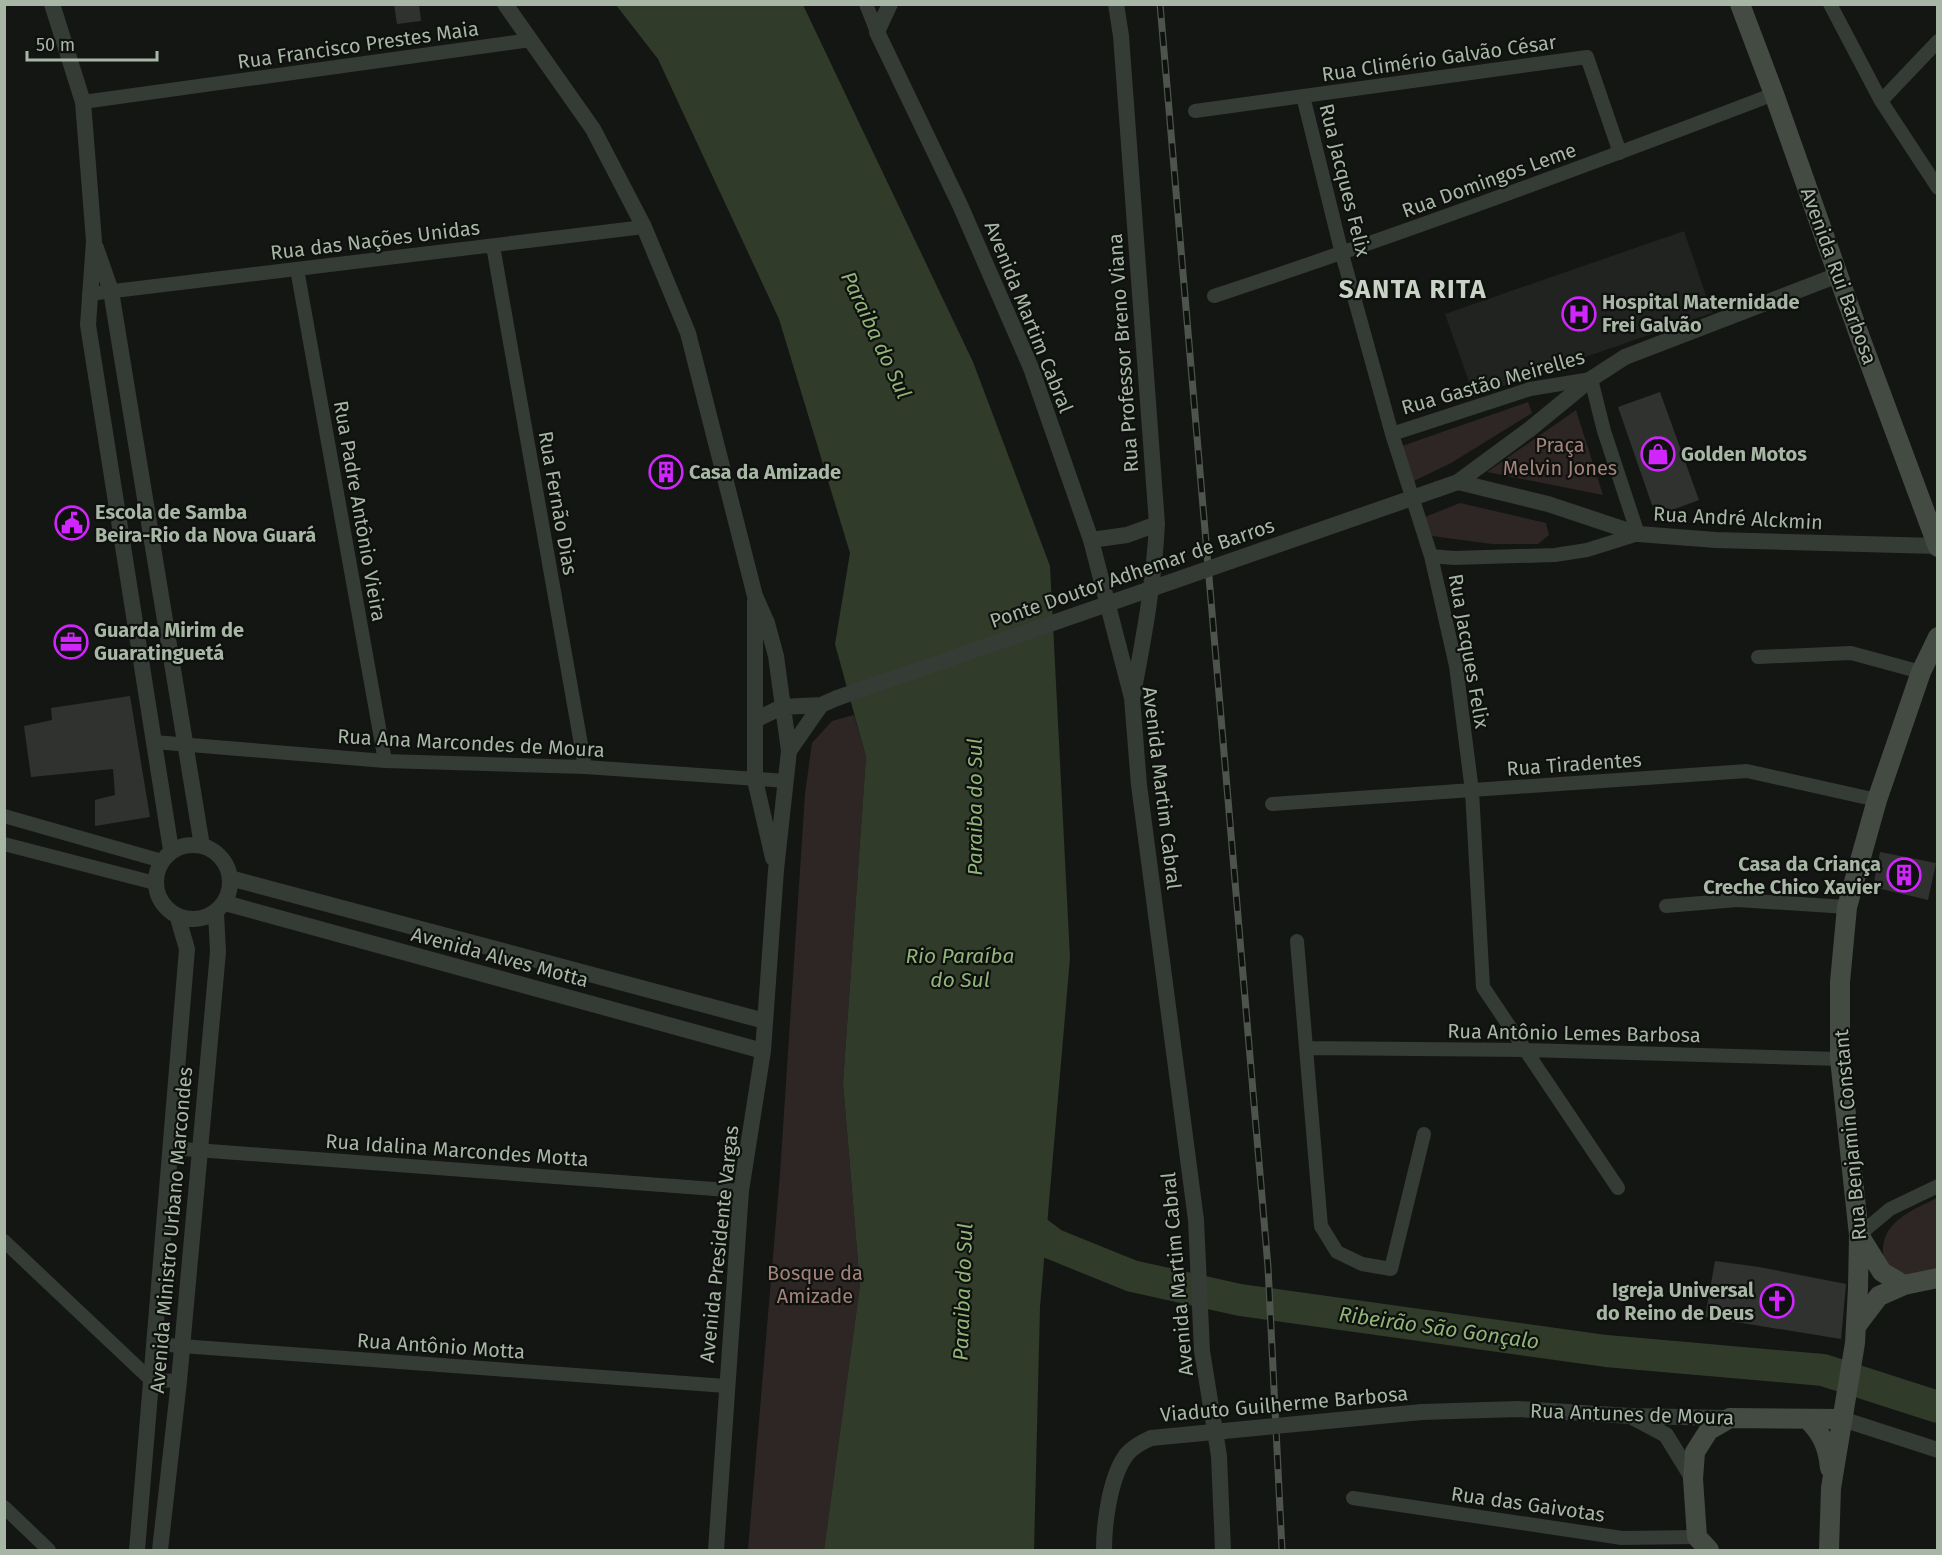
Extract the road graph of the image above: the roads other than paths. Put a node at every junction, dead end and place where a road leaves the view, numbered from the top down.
1 (52, 4) edge
2 (505, 4) edge
3 (866, 4) edge
4 (890, 4) edge
5 (1116, 4) edge
6 (1740, 4) edge
7 (1830, 4) edge
8 (877, 32) junction
9 (531, 40) junction
10 (1938, 41) edge
11 (1774, 94) junction
12 (1304, 96) junction
13 (1881, 101) junction
14 (83, 102) junction
15 (1195, 111) dead end
16 (1620, 153) junction
17 (1938, 188) edge
18 (644, 228) junction
19 (94, 241) junction
20 (493, 246) junction
21 (1342, 254) junction
22 (297, 269) junction
23 (1838, 275) junction
24 (111, 291) junction
25 (89, 294) junction
26 (1214, 296) dead end
27 (1591, 379) junction
28 (1392, 434) junction
29 (1458, 482) junction
30 (1157, 524) junction
31 (1638, 534) junction
32 (1091, 540) junction
33 (1937, 546) edge
34 (1431, 556) junction
35 (755, 596) junction
36 (1938, 637) edge
37 (1758, 657) dead end
38 (1921, 672) junction
39 (1132, 698) junction
40 (821, 705) junction
41 (782, 707) junction
42 (755, 720) junction
43 (154, 742) junction
44 (186, 745) junction
45 (789, 751) junction
46 (385, 761) junction
47 (585, 767) junction
48 (755, 780) junction
49 (786, 781) junction
50 (1472, 791) junction
51 (1877, 800) junction
52 (1272, 804) dead end
53 (4, 816) edge
54 (4, 844) edge
55 (202, 846) junction
56 (166, 856) junction
57 (776, 870) junction
58 (230, 878) junction
59 (155, 883) junction
60 (1666, 906) dead end
61 (220, 908) junction
62 (1847, 908) junction
63 (178, 918) junction
64 (1297, 941) dead end
65 (495, 949) junction
66 (487, 975) junction
67 (765, 1021) junction
68 (1306, 1048) junction
69 (1526, 1050) junction
70 (763, 1051) junction
71 (1840, 1059) junction
72 (1425, 1134) dead end
73 (170, 1148) junction
74 (200, 1150) junction
75 (1938, 1186) edge
76 (1618, 1188) dead end
77 (741, 1191) junction
78 (1859, 1236) junction
79 (4, 1241) edge
80 (1938, 1278) edge
81 (1904, 1285) junction
82 (1856, 1334) junction
83 (154, 1344) junction
84 (182, 1347) junction
85 (151, 1380) junction
86 (179, 1381) junction
87 (726, 1386) junction
88 (1422, 1412) joint
89 (1631, 1416) junction
90 (1730, 1418) junction
91 (1807, 1419) junction
92 (1842, 1419) junction
93 (1938, 1450) edge
94 (1693, 1479) junction
95 (1831, 1488) junction
96 (1353, 1498) dead end
97 (4, 1507) edge
98 (1703, 1544) edge
99 (49, 1551) edge
100 (137, 1551) edge
101 (160, 1551) edge
102 (716, 1551) edge
103 (1104, 1551) edge
104 (1223, 1551) edge
105 (1830, 1551) edge

1 - 14 street
2 - 9 street, Avenida Presidente Vargas
3 - 8 street, Avenida Martim Cabral
4 - 8 street
5 - 30 street, Rua Professor Breno Viana
6 - 11 main road, Avenida Rui Barbosa
7 - 13 street
8 - 32 street, Avenida Martim Cabral
9 - 14 street, Rua Francisco Prestes Maia
9 - 18 street, Avenida Presidente Vargas
10 - 13 street
11 - 16 street, Rua Domingos Leme
11 - 23 main road, Avenida Rui Barbosa
12 - 15 street, Rua Climério Galvão César
12 - 16 street, Rua Climério Galvão César
12 - 21 street, Rua Jacques Felix
13 - 17 street
14 - 19 street
16 - 21 street, Rua Domingos Leme
18 - 20 street, Rua das Nações Unidas
18 - 35 street, Avenida Presidente Vargas
19 - 24 street
19 - 25 street
20 - 22 street, Rua das Nações Unidas
20 - 47 street, Rua Fernão Dias
21 - 26 street, Rua Domingos Leme
21 - 28 street, Rua Jacques Felix
22 - 24 street, Rua das Nações Unidas
22 - 46 street, Rua Padre Antônio Vieira
23 - 27 street, Rua Gastão Meirelles
23 - 33 main road, Avenida Rui Barbosa
24 - 25 street, Rua das Nações Unidas
24 - 44 street
25 - 43 street
27 - 28 street, Rua Gastão Meirelles
27 - 29 street, Ponte Doutor Adhemar de Barros
27 - 31 street
28 - 34 street, Rua Jacques Felix
29 - 31 street
29 - 40 street, Ponte Doutor Adhemar de Barros, bridge
30 - 32 street
30 - 39 street, Rua Professor Breno Viana
31 - 33 street, Rua André Alckmin
31 - 34 street, Rua André Alckmin
32 - 39 street, Avenida Martim Cabral
34 - 50 street, Rua Jacques Felix
35 - 41 street, Avenida Presidente Vargas
35 - 42 street, Avenida Presidente Vargas
36 - 38 main road, Rua Benjamin Constant
37 - 38 street
38 - 51 main road, Rua Benjamin Constant
39 - 104 street, Avenida Martim Cabral
40 - 41 street
40 - 45 street
41 - 42 street
41 - 45 street, Avenida Presidente Vargas
42 - 48 street, Avenida Presidente Vargas
43 - 44 street, Rua Ana Marcondes de Moura
43 - 56 street
44 - 46 street, Rua Ana Marcondes de Moura
44 - 55 street
45 - 49 street, Avenida Presidente Vargas
46 - 47 street, Rua Ana Marcondes de Moura
47 - 48 street, Rua Ana Marcondes de Moura
48 - 49 street, Rua Ana Marcondes de Moura
48 - 57 street, Avenida Presidente Vargas
49 - 57 street, Avenida Presidente Vargas
50 - 51 street, Rua Tiradentes
50 - 52 street, Rua Tiradentes
50 - 69 street, Rua Jacques Felix
51 - 62 main road, Rua Benjamin Constant
53 - 56 street
54 - 59 street
55 - 56 street
55 - 58 street
56 - 59 street
57 - 67 street, Avenida Presidente Vargas
58 - 61 street
58 - 65 street, Avenida Alves Motta
59 - 63 street
60 - 62 street
61 - 63 street
61 - 66 street, Avenida Alves Motta
61 - 74 street, Avenida Ministro Urbano Marcondes
62 - 71 main road, Rua Benjamin Constant
63 - 73 street, Avenida Ministro Urbano Marcondes
64 - 68 street
65 - 66 street
65 - 67 street, Avenida Alves Motta
66 - 70 street, Avenida Alves Motta
67 - 70 street, Avenida Presidente Vargas
68 - 69 street, Rua Antônio Lemes Barbosa
68 - 72 street
69 - 71 street, Rua Antônio Lemes Barbosa
69 - 76 street, Rua Jacques Felix
70 - 77 street, Avenida Presidente Vargas
71 - 78 main road, Rua Benjamin Constant
73 - 74 street, Rua Idalina Marcondes Motta
73 - 83 street, Avenida Ministro Urbano Marcondes
74 - 77 street, Rua Idalina Marcondes Motta
74 - 84 street, Avenida Ministro Urbano Marcondes
75 - 78 street
77 - 87 street, Avenida Presidente Vargas
78 - 81 main road
78 - 82 main road, Rua Benjamin Constant
79 - 85 street
80 - 81 main road
81 - 82 main road
82 - 92 main road, Rua Benjamin Constant
83 - 84 street, Rua Antônio Motta
83 - 85 street, Avenida Ministro Urbano Marcondes
84 - 86 street, Avenida Ministro Urbano Marcondes
84 - 87 street, Rua Antônio Motta
85 - 86 street
85 - 100 street, Avenida Ministro Urbano Marcondes
86 - 101 street, Avenida Ministro Urbano Marcondes
87 - 102 street, Avenida Presidente Vargas
88 - 89 street, Rua Antunes de Moura
88 - 103 street, Viaduto Guilherme Barbosa, bridge
89 - 90 street, Rua Antunes de Moura
89 - 94 street
90 - 91 main road, Rua Antunes de Moura
90 - 94 main road
91 - 92 main road, Rua Antunes de Moura
91 - 95 main road
92 - 93 street
92 - 95 main road, Rua Benjamin Constant
94 - 98 main road
95 - 105 main road
96 - 98 street, Rua das Gaivotas
97 - 99 street

